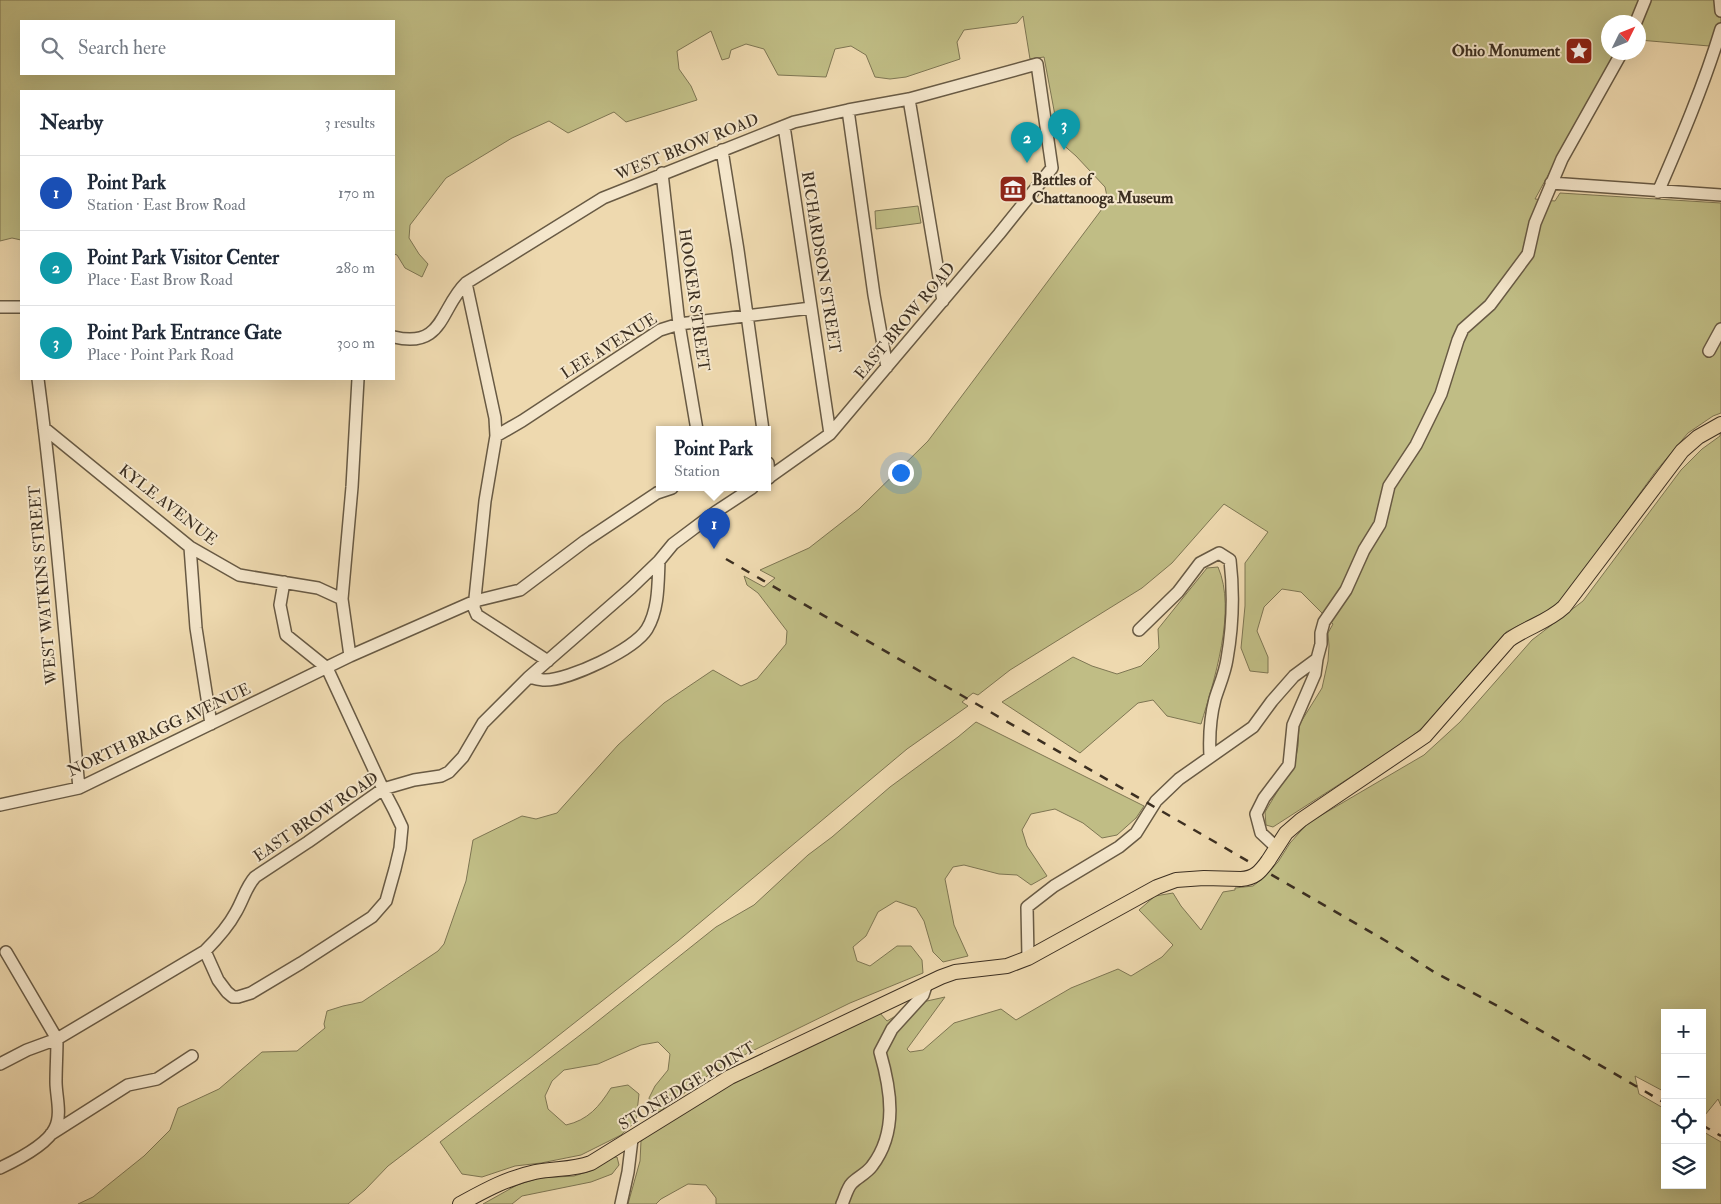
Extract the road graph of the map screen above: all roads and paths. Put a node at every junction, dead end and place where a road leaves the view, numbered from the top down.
1 (1645, 0) edge
2 (1720, 0) edge
3 (1721, 12) edge
4 (1639, 15) edge
5 (1721, 30) edge
6 (1618, 60) edge
7 (909, 99) junction
8 (848, 110) junction
9 (784, 126) junction
10 (722, 150) junction
11 (1052, 168) joint
12 (662, 173) junction
13 (1551, 183) junction
14 (1658, 192) junction
15 (1721, 195) edge
16 (466, 283) junction
17 (943, 301) junction
18 (0, 307) edge
19 (20, 307) edge
20 (811, 308) junction
21 (746, 315) junction
22 (679, 324) junction
23 (1721, 329) edge
24 (395, 337) edge
25 (1721, 350) edge
26 (887, 367) junction
27 (38, 380) edge
28 (358, 380) edge
29 (1721, 424) edge
30 (696, 426) edge
31 (762, 426) edge
32 (44, 428) junction
33 (830, 434) junction
34 (496, 436) junction
35 (771, 476) edge
36 (663, 491) edge
37 (747, 491) edge
38 (190, 547) junction
39 (659, 561) junction
40 (284, 582) junction
41 (342, 598) junction
42 (475, 601) junction
43 (1139, 630) dead end
44 (350, 656) junction
45 (1317, 659) junction
46 (548, 661) junction
47 (327, 668) junction
48 (529, 677) junction
49 (211, 724) junction
50 (1210, 756) junction
51 (79, 788) junction
52 (382, 789) junction
53 (0, 805) edge
54 (1276, 847) junction
55 (204, 951) junction
56 (6, 952) dead end
57 (1028, 958) junction
58 (927, 983) junction
59 (57, 1040) junction
60 (192, 1056) dead end
61 (0, 1064) edge
62 (51, 1134) junction
63 (632, 1138) junction
64 (0, 1168) edge
65 (460, 1204) edge
66 (621, 1204) edge
67 (842, 1204) edge

1 - 4 street
2 - 3 street
5 - 14 street
6 - 13 street
7 - 8 street, WEST BROW ROAD
7 - 11 street, WEST BROW ROAD
7 - 17 street
8 - 9 street, WEST BROW ROAD
8 - 26 street
9 - 10 street, WEST BROW ROAD
9 - 20 street, RICHARDSON STREET
10 - 12 street, WEST BROW ROAD
10 - 21 street
11 - 17 street, EAST BROW ROAD
12 - 16 street, WEST BROW ROAD
12 - 22 street, HOOKER STREET
13 - 14 street
13 - 45 street
14 - 15 street
16 - 24 street, WEST BROW ROAD
16 - 34 street
17 - 26 street, EAST BROW ROAD
18 - 19 street
20 - 21 street, LEE AVENUE
20 - 33 street, RICHARDSON STREET
21 - 22 street, LEE AVENUE
21 - 31 street
22 - 30 street, HOOKER STREET
22 - 34 street, LEE AVENUE
23 - 25 street
26 - 33 street, EAST BROW ROAD
27 - 32 street, WEST WATKINS STREET
28 - 41 street
29 - 54 main road
32 - 38 street, KYLE AVENUE
32 - 51 street, WEST WATKINS STREET
33 - 35 street, EAST BROW ROAD
34 - 42 street
36 - 42 street
37 - 39 street, EAST BROW ROAD
38 - 40 street, KYLE AVENUE
38 - 49 street
39 - 46 street, EAST BROW ROAD
39 - 48 street
40 - 41 street, KYLE AVENUE
40 - 47 street
41 - 44 street
42 - 44 street
42 - 46 street
43 - 50 street
44 - 47 street, NORTH BRAGG AVENUE
45 - 50 street
45 - 54 street
46 - 48 street, EAST BROW ROAD
47 - 49 street, NORTH BRAGG AVENUE
47 - 52 street
48 - 52 street, EAST BROW ROAD
49 - 51 street, NORTH BRAGG AVENUE
50 - 57 street
51 - 53 street, NORTH BRAGG AVENUE
52 - 55 street, EAST BROW ROAD
52 - 55 street
54 - 57 main road, STONEDGE POINT, bridge
55 - 59 street, EAST BROW ROAD
56 - 59 street
57 - 58 main road, STONEDGE POINT
58 - 63 main road, STONEDGE POINT
58 - 67 street
59 - 61 street, EAST BROW ROAD
59 - 62 street
60 - 62 street
62 - 64 street
63 - 65 main road, STONEDGE POINT
63 - 66 street

